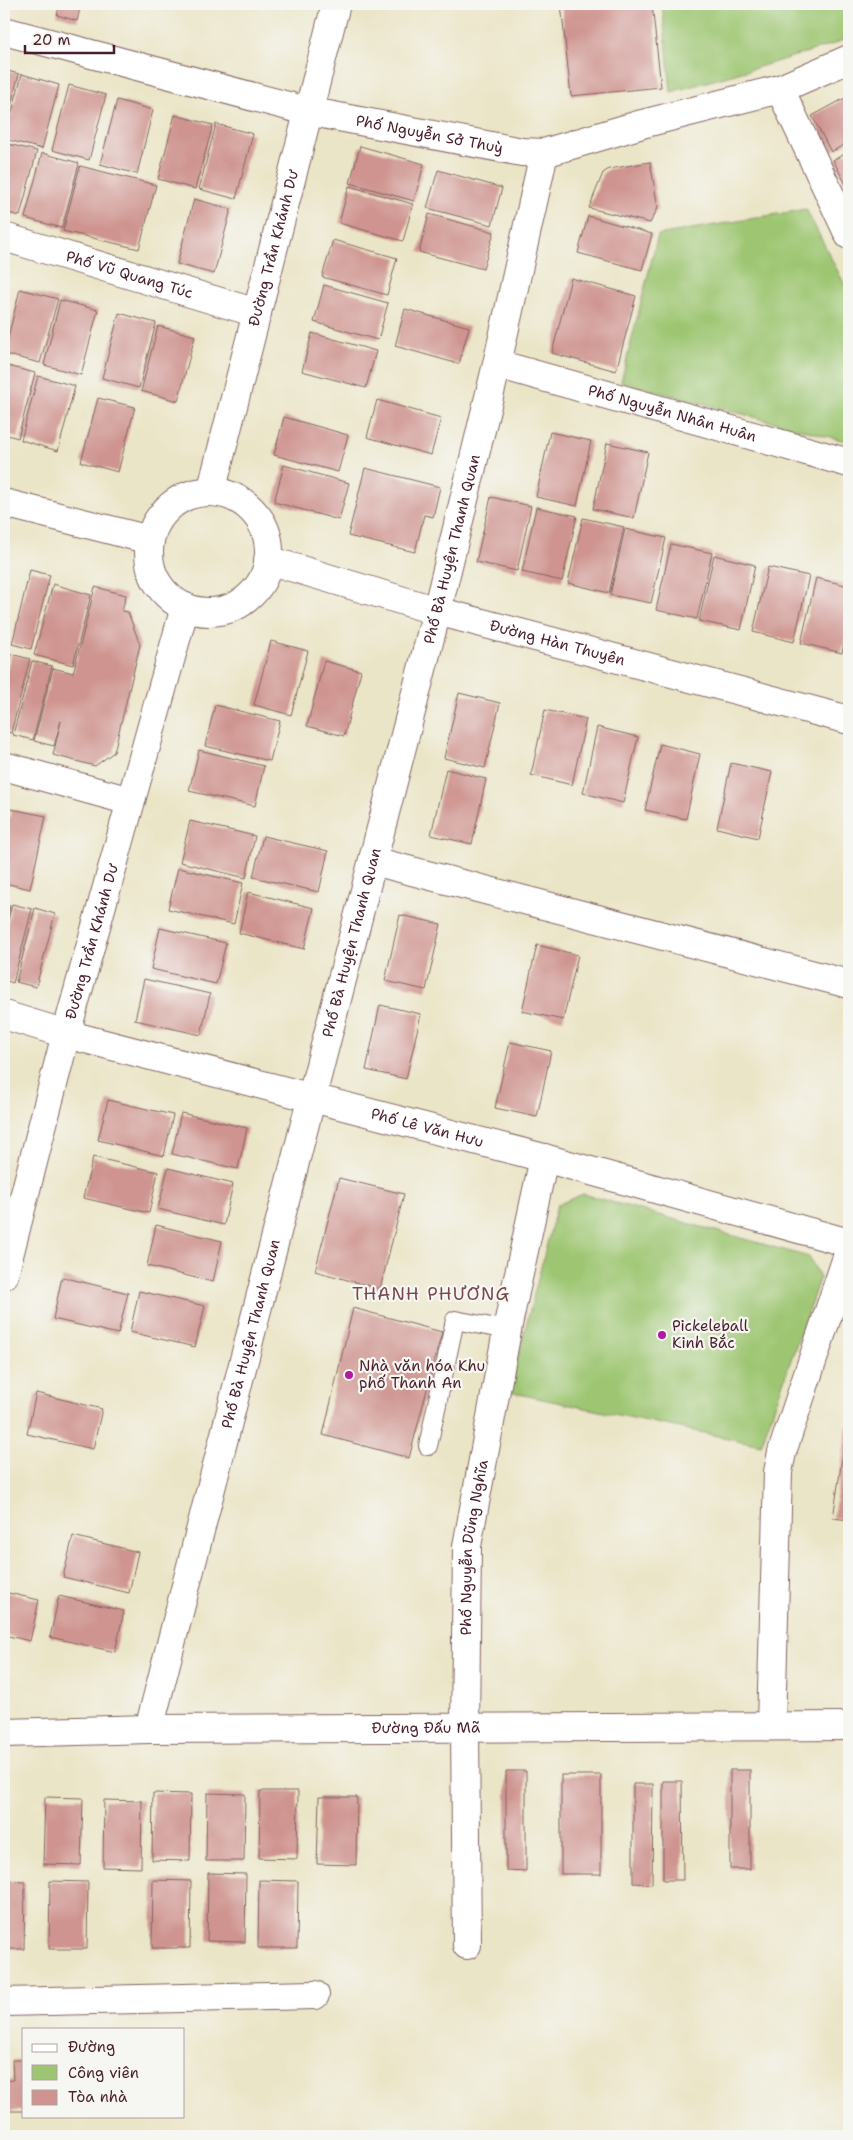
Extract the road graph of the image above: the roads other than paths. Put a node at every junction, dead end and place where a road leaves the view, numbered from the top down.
1 (336, 4) edge
2 (4, 31) edge
3 (849, 59) edge
4 (780, 89) junction
5 (307, 111) junction
6 (544, 153) junction
7 (849, 234) edge
8 (4, 237) edge
9 (257, 313) junction
10 (497, 364) junction
11 (849, 463) edge
12 (211, 492) junction
13 (4, 502) edge
14 (150, 540) junction
15 (268, 560) junction
16 (185, 608) junction
17 (437, 611) junction
18 (849, 720) edge
19 (4, 766) edge
20 (130, 801) junction
21 (373, 861) junction
22 (849, 984) edge
23 (4, 1015) edge
24 (66, 1034) junction
25 (312, 1098) junction
26 (544, 1158) junction
27 (849, 1243) edge
28 (849, 1251) edge
29 (4, 1275) edge
30 (507, 1330) junction
31 (428, 1446) dead end
32 (771, 1726) junction
33 (849, 1726) edge
34 (465, 1728) junction
35 (149, 1729) junction
36 (4, 1733) edge
37 (466, 1945) dead end
38 (315, 1995) dead end
39 (4, 2002) edge

1 - 5 street, Đường Trần Khánh Dư
2 - 5 street, Phố Nguyễn Sở Thuỳ
3 - 4 street, Phố Nguyễn Sở Thuỳ
4 - 6 street, Phố Nguyễn Sở Thuỳ
4 - 7 street
5 - 6 street, Phố Nguyễn Sở Thuỳ
5 - 9 street, Đường Trần Khánh Dư
6 - 10 street, Phố Bà Huyện Thanh Quan
8 - 9 street, Phố Vũ Quang Túc
9 - 12 street, Đường Trần Khánh Dư
10 - 11 street, Phố Nguyễn Nhân Huân
10 - 17 street, Phố Bà Huyện Thanh Quan
12 - 14 street
12 - 15 street
13 - 14 street
14 - 16 street
15 - 16 street
15 - 17 street, Đường Hàn Thuyên
16 - 20 street, Đường Trần Khánh Dư
17 - 18 street, Đường Hàn Thuyên
17 - 21 street, Phố Bà Huyện Thanh Quan
19 - 20 street
20 - 24 street, Đường Trần Khánh Dư
21 - 22 street
21 - 25 street, Phố Bà Huyện Thanh Quan
23 - 24 street, Phố Lê Văn Hưu
24 - 25 street, Phố Lê Văn Hưu
24 - 29 street, Đường Trần Khánh Dư
25 - 26 street, Phố Lê Văn Hưu
25 - 35 street, Phố Bà Huyện Thanh Quan
26 - 27 street, Phố Lê Văn Hưu
26 - 30 street, Phố Nguyễn Dũng Nghĩa
28 - 32 street
30 - 31 lane
30 - 34 street, Phố Nguyễn Dũng Nghĩa
32 - 33 street, Đường Đấu Mã
32 - 34 street, Đường Đấu Mã
34 - 35 street, Đường Đấu Mã
34 - 37 street, Phố Nguyễn Dũng Nghĩa
35 - 36 street, Đường Đấu Mã
38 - 39 street

